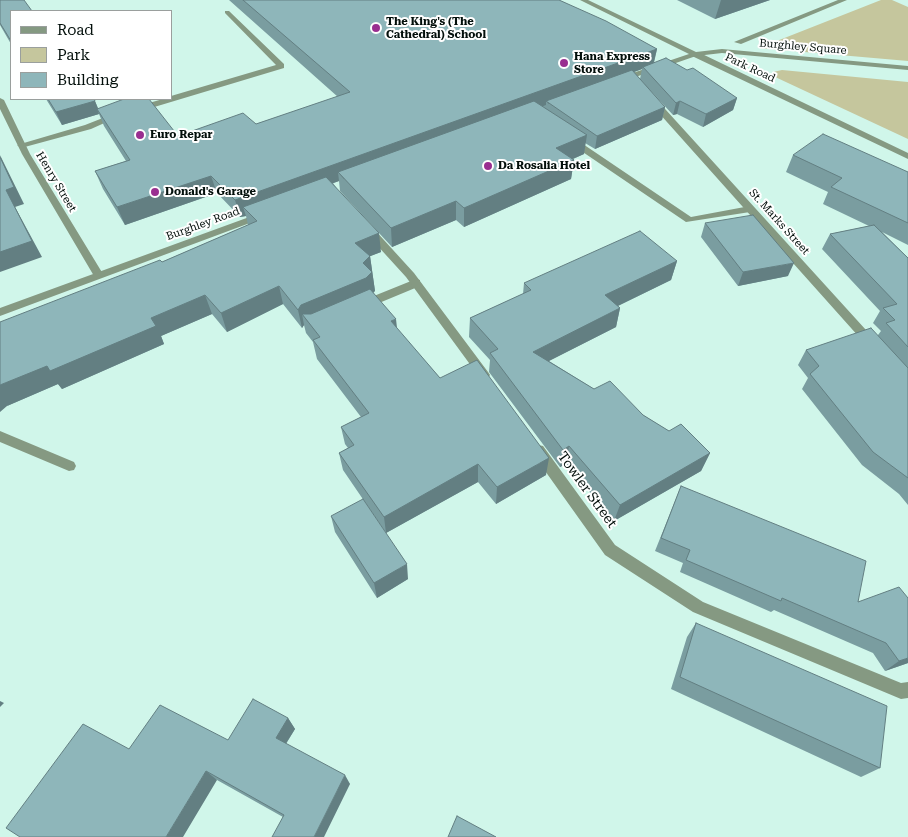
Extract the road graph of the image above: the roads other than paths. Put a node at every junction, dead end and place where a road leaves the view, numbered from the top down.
1 (583, 0) edge
2 (844, 0) edge
3 (227, 12) dead end
4 (738, 42) dead end
5 (695, 54) junction
6 (908, 68) edge
7 (614, 83) edge
8 (638, 84) junction
9 (172, 99) edge
10 (0, 100) edge
11 (167, 100) edge
12 (566, 136) edge
13 (21, 145) junction
14 (908, 156) edge
15 (750, 208) junction
16 (276, 210) edge
17 (358, 218) edge
18 (98, 274) junction
19 (416, 283) junction
20 (354, 309) edge
21 (0, 312) edge
22 (882, 355) edge
23 (489, 382) edge
24 (0, 436) edge
25 (530, 438) edge
26 (69, 466) dead end
27 (908, 690) edge

1 - 5 street, Park Road
2 - 4 street
3 - 9 street
5 - 6 street, Burghley Square
5 - 8 street
5 - 14 street, Park Road
7 - 8 street
8 - 15 street, St. Marks Street
10 - 13 street, Henry Street
11 - 13 street
12 - 15 street
13 - 18 street, Henry Street
15 - 22 street, St. Marks Street
16 - 18 street, Burghley Road
17 - 19 street
18 - 21 street, Burghley Road
19 - 20 street
19 - 23 street
24 - 26 street
25 - 27 street, Towler Street

